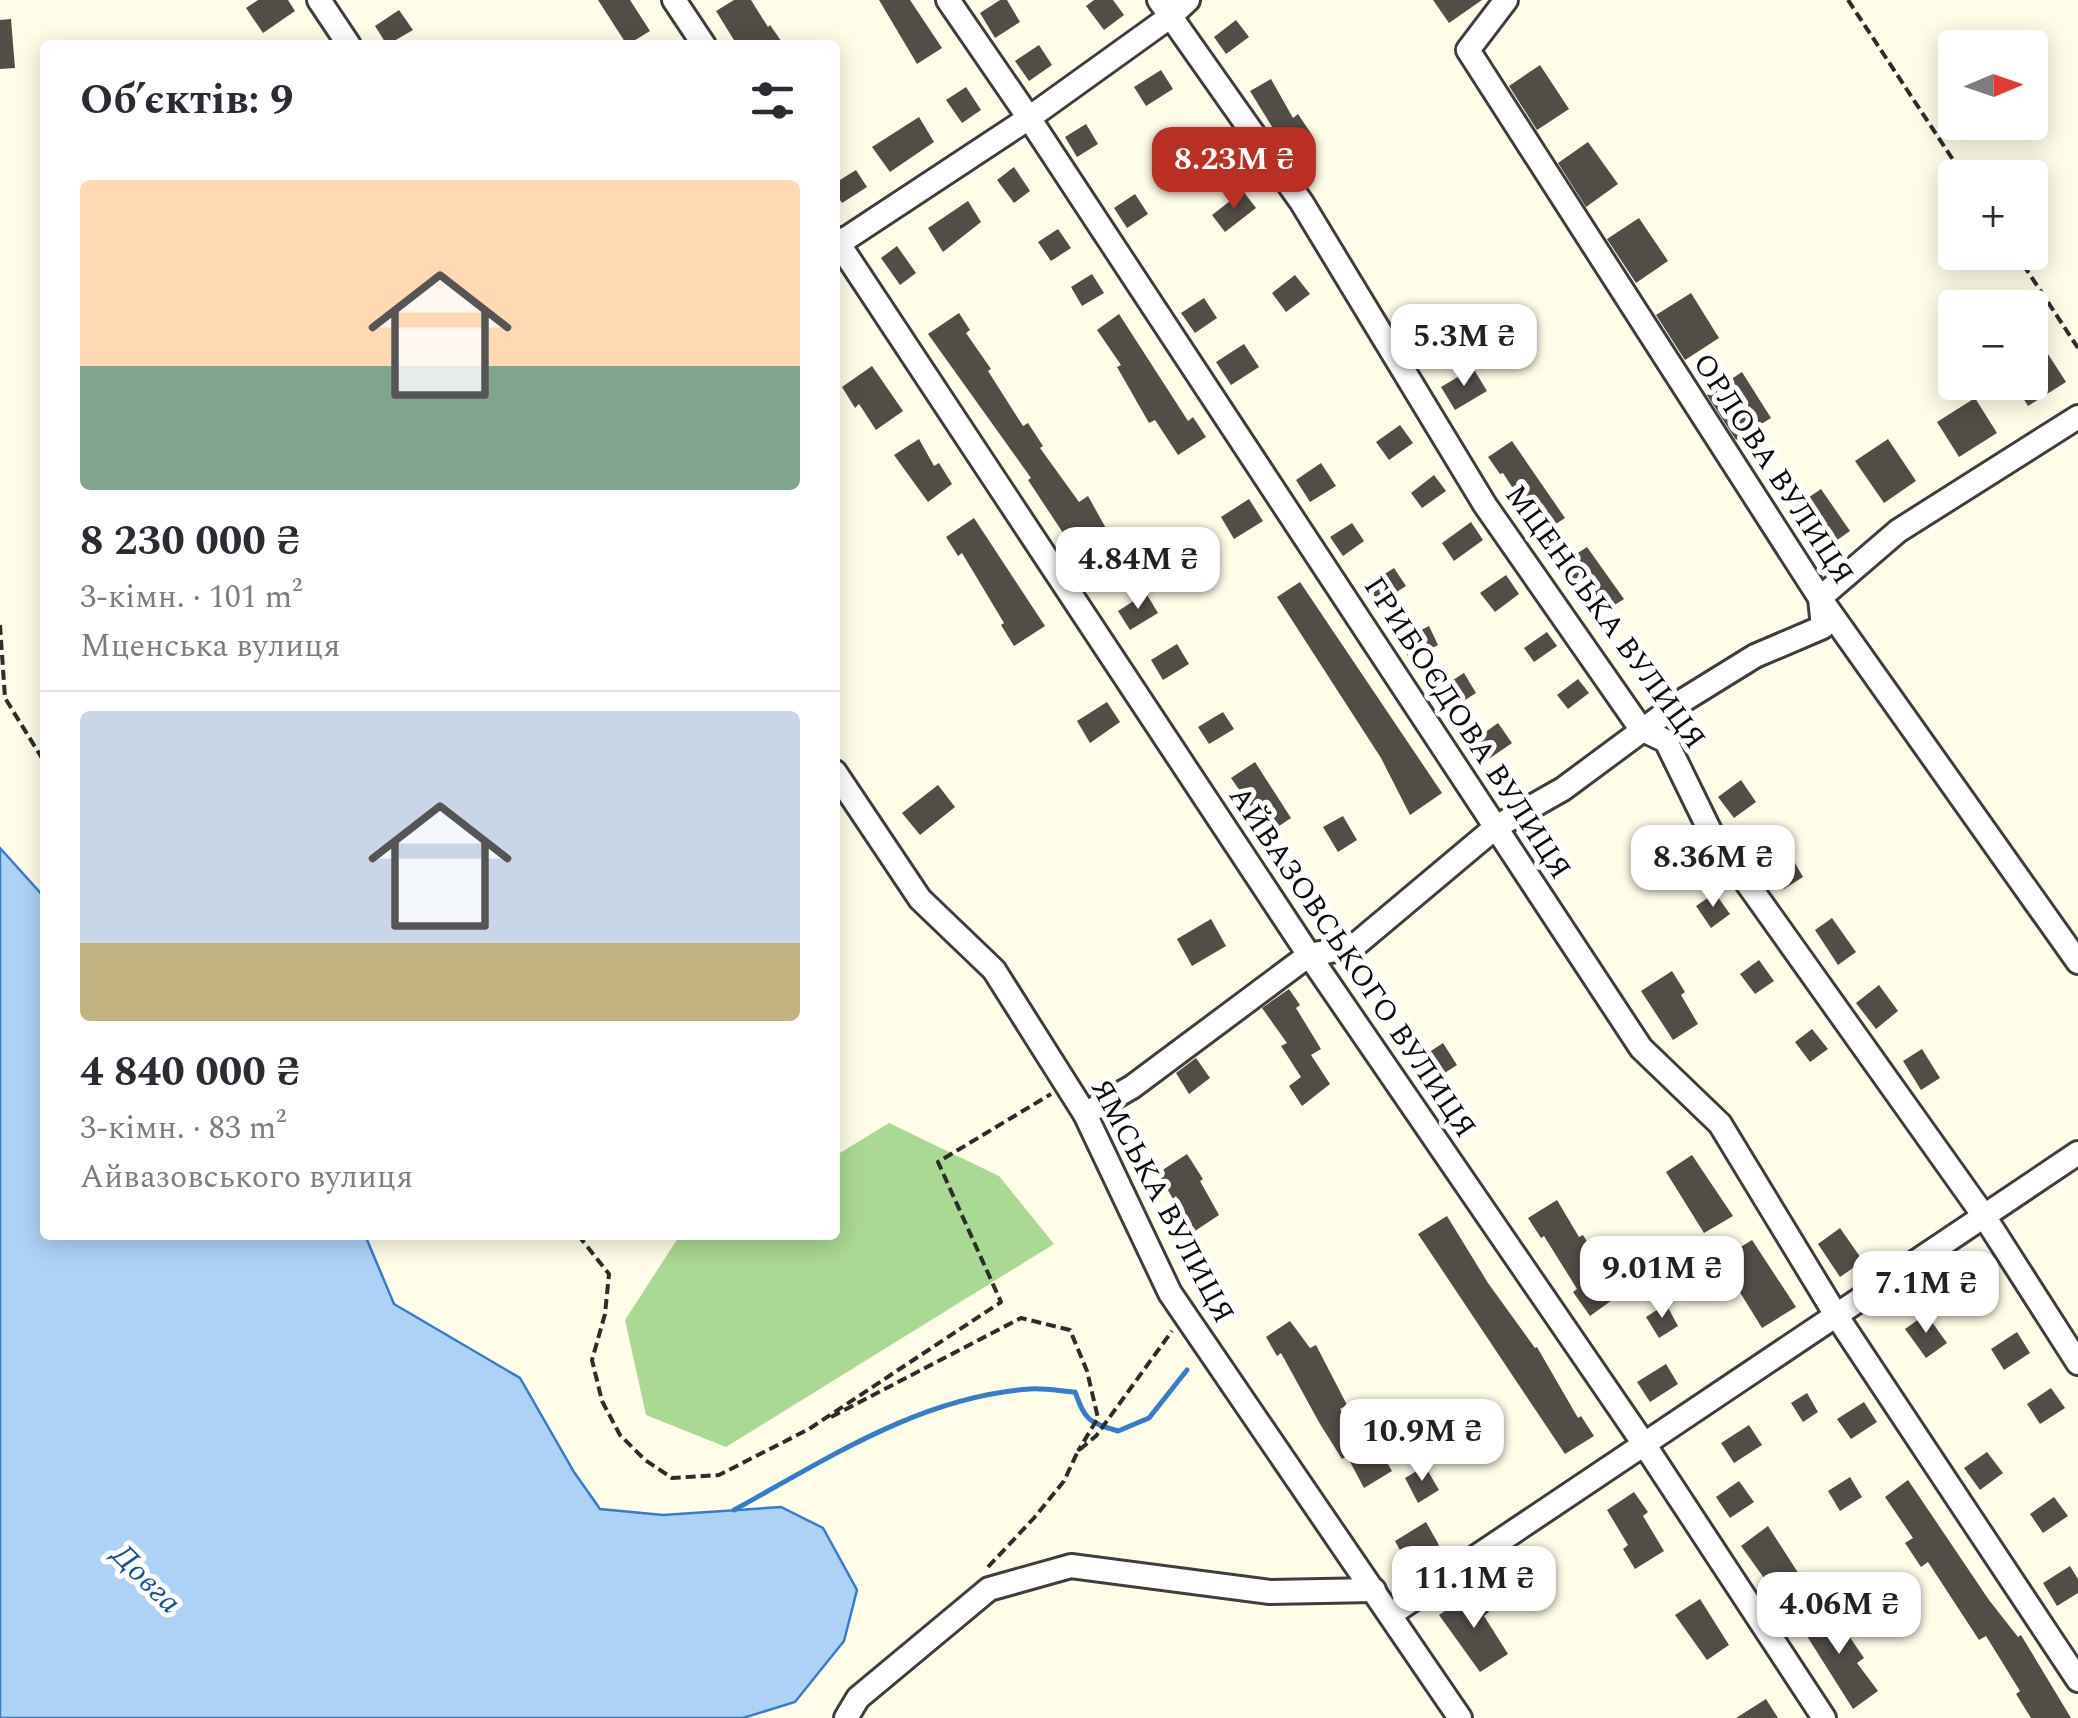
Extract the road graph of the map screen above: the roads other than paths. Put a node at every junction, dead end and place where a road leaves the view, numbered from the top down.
1 (319, 0) edge
2 (674, 0) edge
3 (948, 0) edge
4 (1506, 0) edge
5 (1173, 5) edge
6 (346, 40) edge
7 (701, 40) edge
8 (1029, 118) junction
9 (840, 239) edge
10 (840, 248) edge
11 (2078, 417) edge
12 (1820, 598) junction
13 (1641, 729) junction
14 (840, 779) edge
15 (1496, 827) junction
16 (1309, 955) junction
17 (2078, 962) edge
18 (1085, 1114) junction
19 (2078, 1152) edge
20 (1984, 1216) junction
21 (1836, 1315) junction
22 (2078, 1363) edge
23 (1644, 1444) junction
24 (1374, 1590) junction
25 (1390, 1614) junction
26 (2078, 1680) edge
27 (846, 1718) edge
28 (1460, 1718) edge
29 (1824, 1718) edge

1 - 6 street
2 - 7 street
3 - 8 street, ГРИБОЄДОВА ВУЛИЦЯ
4 - 12 street, ОРЛОВА ВУЛИЦЯ
5 - 8 street
5 - 13 street, МЦЕНСЬКА ВУЛИЦЯ
8 - 9 street
8 - 15 street, ГРИБОЄДОВА ВУЛИЦЯ
10 - 16 street, АЙВАЗОВСЬКОГО ВУЛИЦЯ
11 - 12 street
12 - 13 street
12 - 17 street, ОРЛОВА ВУЛИЦЯ
13 - 15 street
13 - 20 street, МЦЕНСЬКА ВУЛИЦЯ
14 - 18 street, ЯМСЬКА ВУЛИЦЯ
15 - 16 street
15 - 21 street, ГРИБОЄДОВА ВУЛИЦЯ
16 - 18 street
16 - 23 street, АЙВАЗОВСЬКОГО ВУЛИЦЯ
18 - 24 street, ЯМСЬКА ВУЛИЦЯ
19 - 20 street
20 - 21 street
20 - 22 street, МЦЕНСЬКА ВУЛИЦЯ
21 - 23 street
21 - 26 street, ГРИБОЄДОВА ВУЛИЦЯ
23 - 25 street
23 - 29 street, АЙВАЗОВСЬКОГО ВУЛИЦЯ
24 - 25 street, ЯМСЬКА ВУЛИЦЯ
24 - 27 street
25 - 28 street, ЯМСЬКА ВУЛИЦЯ

